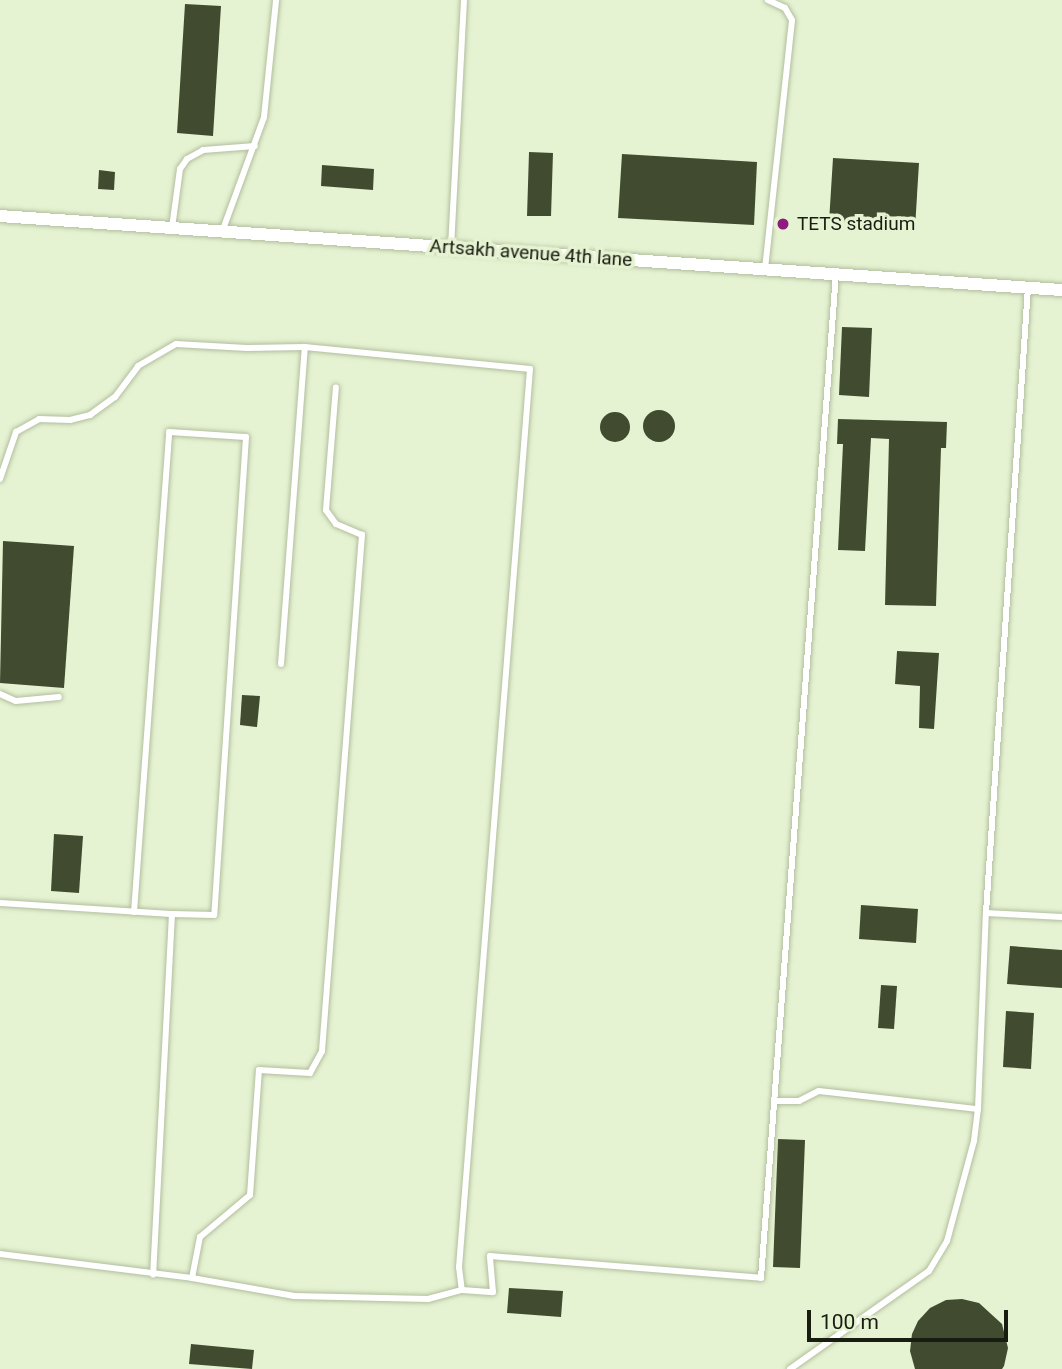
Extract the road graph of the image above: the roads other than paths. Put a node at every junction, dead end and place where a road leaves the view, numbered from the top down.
1 (276, 0) edge
2 (464, 0) edge
3 (768, 0) edge
4 (255, 146) junction
5 (0, 216) edge
6 (172, 228) junction
7 (222, 232) junction
8 (451, 247) junction
9 (765, 269) junction
10 (836, 274) junction
11 (1028, 287) junction
12 (1062, 290) edge
13 (305, 347) junction
14 (336, 387) dead end
15 (0, 479) edge
16 (281, 664) dead end
17 (0, 694) edge
18 (59, 697) dead end
19 (0, 903) edge
20 (134, 912) junction
21 (986, 913) junction
22 (172, 914) junction
23 (1062, 917) edge
24 (774, 1101) junction
25 (978, 1109) junction
26 (0, 1254) edge
27 (153, 1275) junction
28 (192, 1278) junction
29 (462, 1290) junction
30 (790, 1369) edge

1 - 4 lane
2 - 8 lane
3 - 9 lane
4 - 6 lane
4 - 7 lane
5 - 6 street, Artsakh avenue 4th lane
6 - 7 street, Artsakh avenue 4th lane
7 - 8 street, Artsakh avenue 4th lane
8 - 9 street, Artsakh avenue 4th lane
9 - 10 street, Artsakh avenue 4th lane
10 - 11 street, Artsakh avenue 4th lane
10 - 24 lane
11 - 12 street, Artsakh avenue 4th lane
11 - 21 lane
13 - 15 lane
13 - 16 lane
13 - 29 lane
14 - 28 lane
17 - 18 lane
19 - 20 lane
20 - 22 lane
20 - 22 lane
21 - 23 lane
21 - 25 lane
22 - 27 lane
24 - 25 lane
24 - 29 lane
25 - 30 lane
26 - 27 lane
27 - 28 lane
28 - 29 lane

